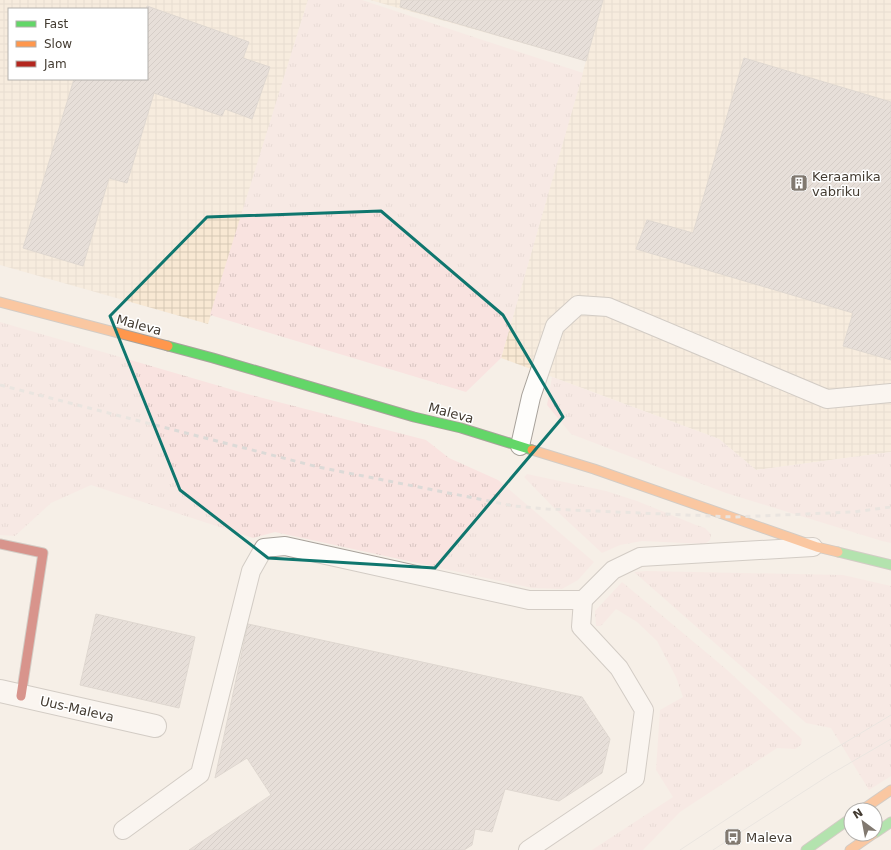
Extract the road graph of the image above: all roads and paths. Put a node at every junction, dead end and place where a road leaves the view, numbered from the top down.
1 (0, 302) edge
2 (891, 393) edge
3 (520, 446) junction
4 (0, 544) edge
5 (818, 547) junction
6 (891, 565) edge
7 (583, 600) junction
8 (0, 691) edge
9 (21, 696) junction
10 (155, 726) dead end
11 (891, 790) edge
12 (874, 802) edge
13 (843, 824) edge
14 (123, 830) dead end
15 (861, 842) edge
16 (528, 850) edge
17 (806, 850) edge
18 (850, 850) edge

1 - 3 street, Maleva
2 - 3 lane
3 - 5 street, Maleva
4 - 9 street
5 - 6 street, Maleva
5 - 7 lane
7 - 14 lane
7 - 16 lane
8 - 9 street, Uus-Maleva
9 - 10 street, Uus-Maleva
11 - 12 street
13 - 17 street
15 - 18 street

